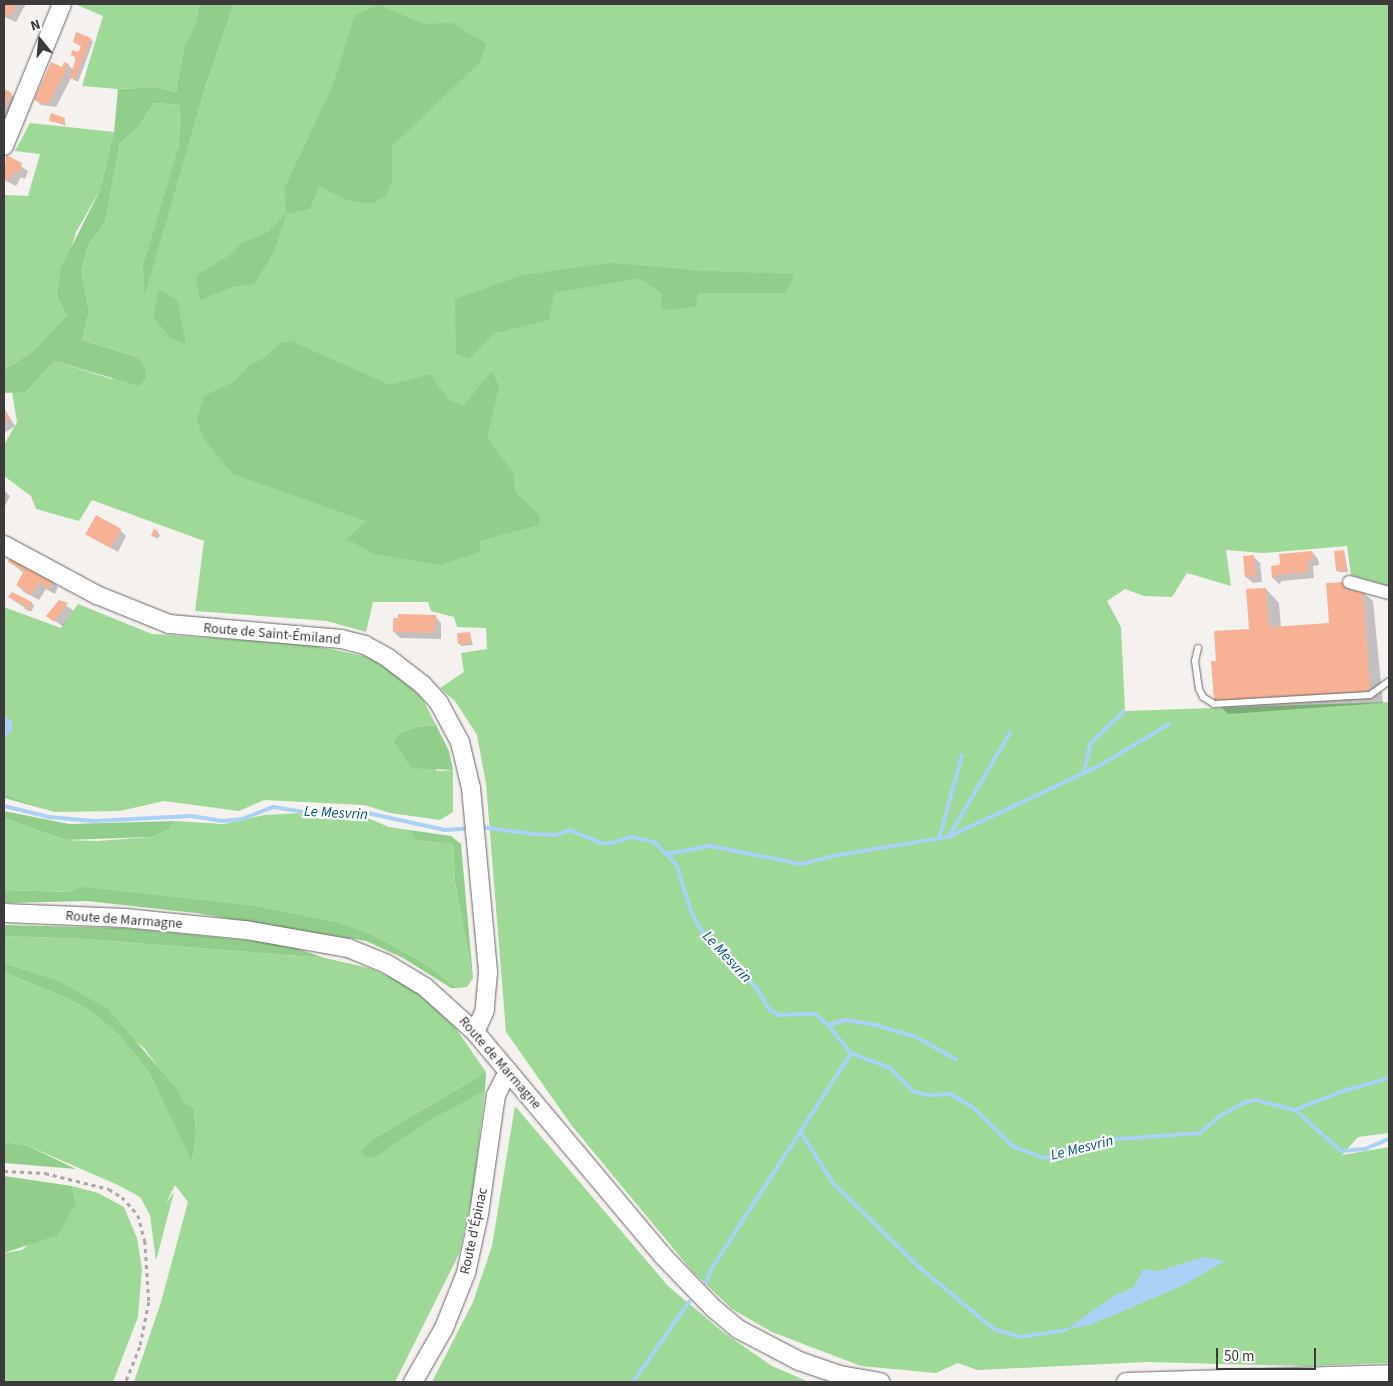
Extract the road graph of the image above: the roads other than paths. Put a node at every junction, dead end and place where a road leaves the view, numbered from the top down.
1 (62, 4) edge
2 (4, 146) edge
3 (4, 545) edge
4 (1349, 582) dead end
5 (1389, 593) edge
6 (1198, 648) dead end
7 (1389, 681) edge
8 (4, 913) edge
9 (475, 1032) junction
10 (508, 1071) junction
11 (1389, 1374) edge
12 (413, 1382) edge
13 (880, 1382) edge
14 (1126, 1382) edge

1 - 2 main road
3 - 9 main road, Route de Saint-Émiland
4 - 5 street
6 - 7 lane
8 - 9 main road, Route de Marmagne
9 - 10 main road, Route de Marmagne
10 - 12 main road, Route d'Épinac
10 - 13 main road, Route de Marmagne
11 - 14 main road

